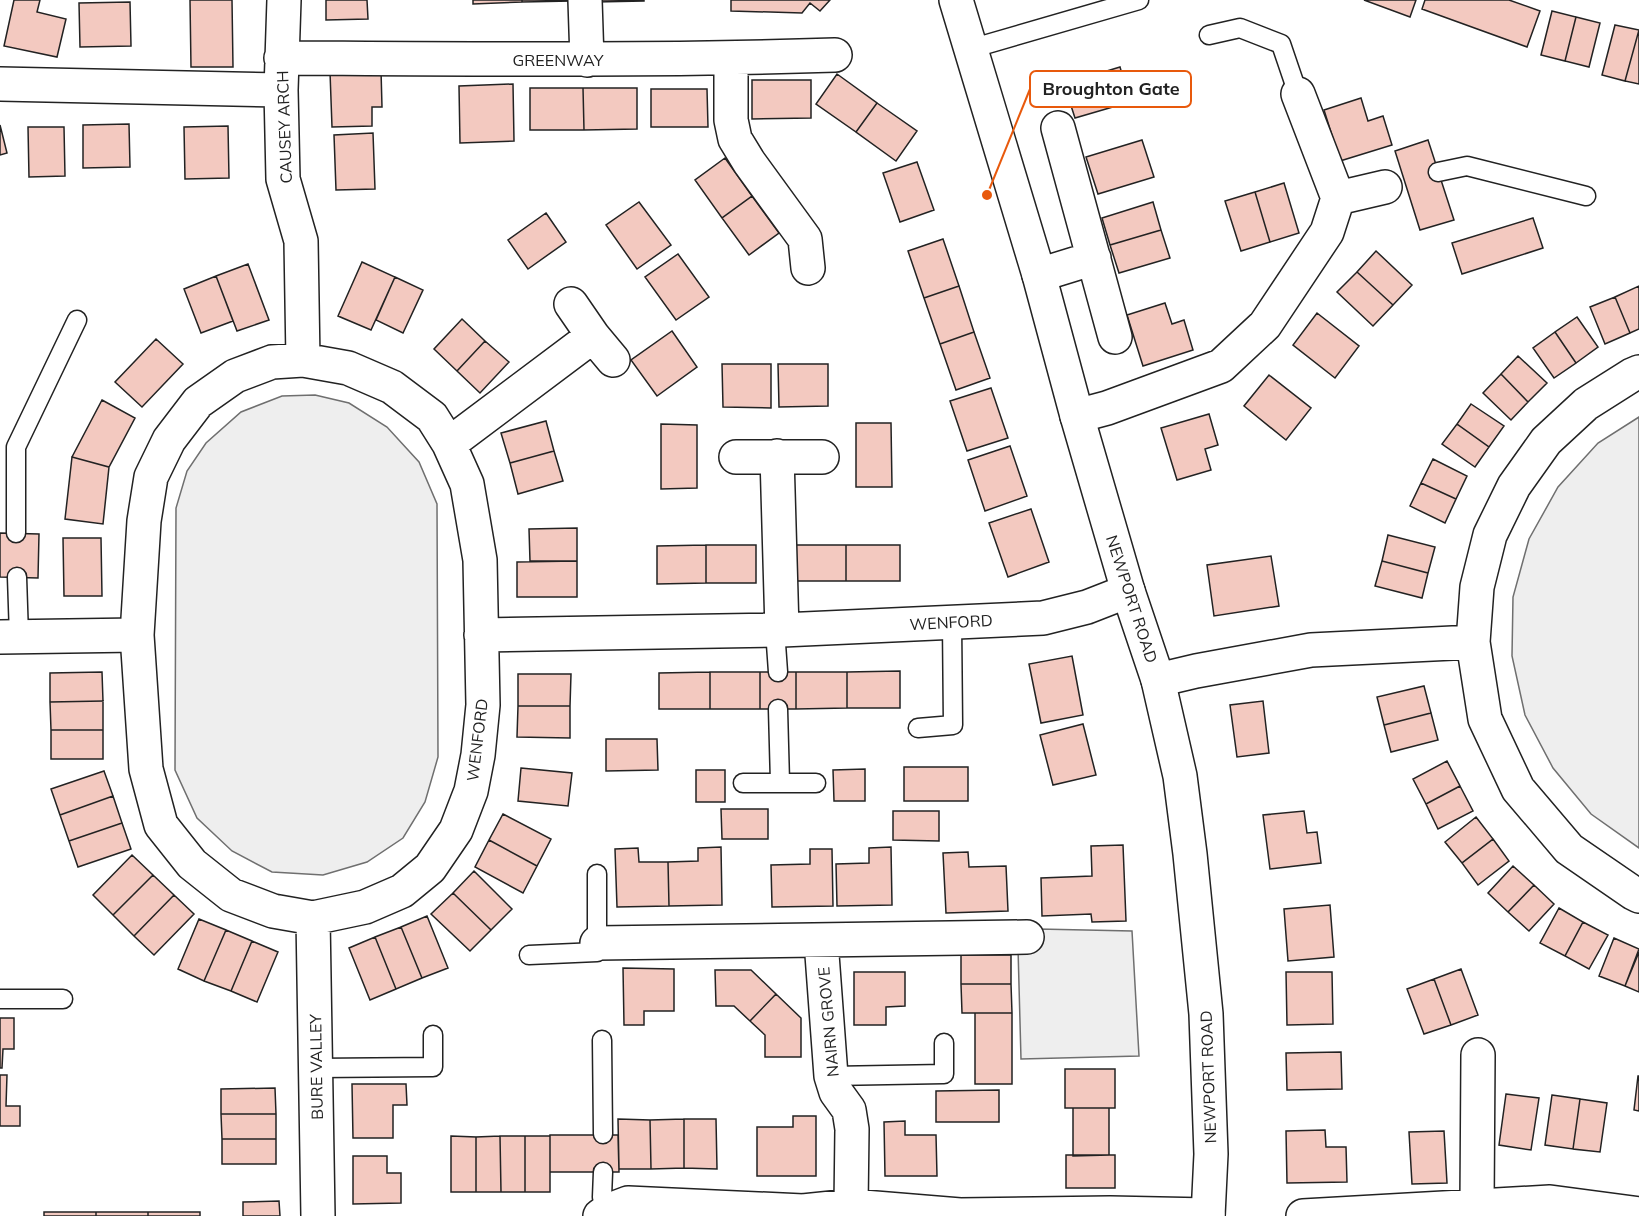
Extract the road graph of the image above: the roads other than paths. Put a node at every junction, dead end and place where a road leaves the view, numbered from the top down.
1 (284, 0) edge
2 (585, 0) edge
3 (956, 0) edge
4 (1139, 0) edge
5 (1209, 35) dead end
6 (970, 49) junction
7 (835, 55) dead end
8 (281, 58) junction
9 (731, 58) junction
10 (587, 60) junction
11 (0, 84) edge
12 (281, 90) junction
13 (1298, 94) joint
14 (1058, 128) dead end
15 (1438, 172) dead end
16 (1395, 184) dead end
17 (1586, 196) dead end
18 (1338, 198) junction
19 (1094, 258) junction
20 (807, 268) dead end
21 (1039, 275) junction
22 (571, 304) dead end
23 (77, 321) dead end
24 (1115, 337) dead end
25 (303, 360) junction
26 (1639, 372) edge
27 (1077, 417) junction
28 (449, 444) junction
29 (777, 456) junction
30 (736, 457) dead end
31 (822, 457) dead end
32 (16, 533) dead end
33 (17, 577) dead end
34 (1128, 591) junction
35 (952, 622) junction
36 (779, 630) junction
37 (137, 635) junction
38 (481, 635) junction
39 (9, 637) edge
40 (1473, 642) junction
41 (778, 672) dead end
42 (1158, 680) junction
43 (778, 709) dead end
44 (918, 728) dead end
45 (780, 782) junction
46 (743, 783) dead end
47 (816, 783) dead end
48 (597, 874) dead end
49 (1639, 896) edge
50 (313, 918) junction
51 (1027, 938) dead end
52 (821, 941) junction
53 (597, 944) junction
54 (529, 955) dead end
55 (0, 999) edge
56 (63, 999) dead end
57 (433, 1035) dead end
58 (602, 1040) dead end
59 (944, 1043) dead end
60 (1478, 1055) dead end
61 (316, 1068) junction
62 (831, 1076) junction
63 (603, 1134) dead end
64 (603, 1172) dead end
65 (1477, 1205) junction
66 (851, 1206) junction
67 (1550, 1209) edge
68 (803, 1213) edge
69 (604, 1214) edge
70 (1639, 1214) edge
71 (1208, 1215) edge
72 (318, 1216) edge
73 (1020, 1216) edge
74 (1303, 1216) edge

1 - 8 street, CAUSEY ARCH
2 - 10 street
3 - 6 street, NEWPORT ROAD
4 - 6 lane
5 - 13 lane
6 - 21 street, NEWPORT ROAD
7 - 9 street, GREENWAY
8 - 10 street, GREENWAY
8 - 12 street, CAUSEY ARCH
9 - 10 street, GREENWAY
9 - 20 street
11 - 12 street
12 - 25 street, CAUSEY ARCH
13 - 18 street
14 - 19 street
15 - 17 lane
16 - 18 street
18 - 27 street
19 - 21 street
19 - 24 street
21 - 27 street, NEWPORT ROAD
22 - 28 street
23 - 32 lane
25 - 28 street, WENFORD
25 - 37 street, WENFORD
26 - 40 street
27 - 34 street, NEWPORT ROAD
28 - 38 street, WENFORD
29 - 30 street
29 - 31 street
29 - 36 street
33 - 39 lane
34 - 35 street, WENFORD
34 - 42 street, NEWPORT ROAD
35 - 36 street, WENFORD
35 - 44 lane
36 - 38 street, WENFORD
36 - 41 lane
37 - 39 street
37 - 50 street, WENFORD
38 - 50 street, WENFORD
40 - 42 street
40 - 49 street
42 - 71 street, NEWPORT ROAD
43 - 45 lane
45 - 46 lane
45 - 47 lane
48 - 53 lane
50 - 61 street, BURE VALLEY
51 - 52 street
52 - 53 street
52 - 62 street, NAIRN GROVE
53 - 54 lane
55 - 56 lane
57 - 61 lane
58 - 63 lane
59 - 62 lane
60 - 65 street
61 - 72 street, BURE VALLEY
62 - 66 street, NAIRN GROVE
64 - 69 lane
65 - 67 street
65 - 74 street
66 - 68 street
66 - 73 street
67 - 70 street
68 - 69 street
71 - 73 street

